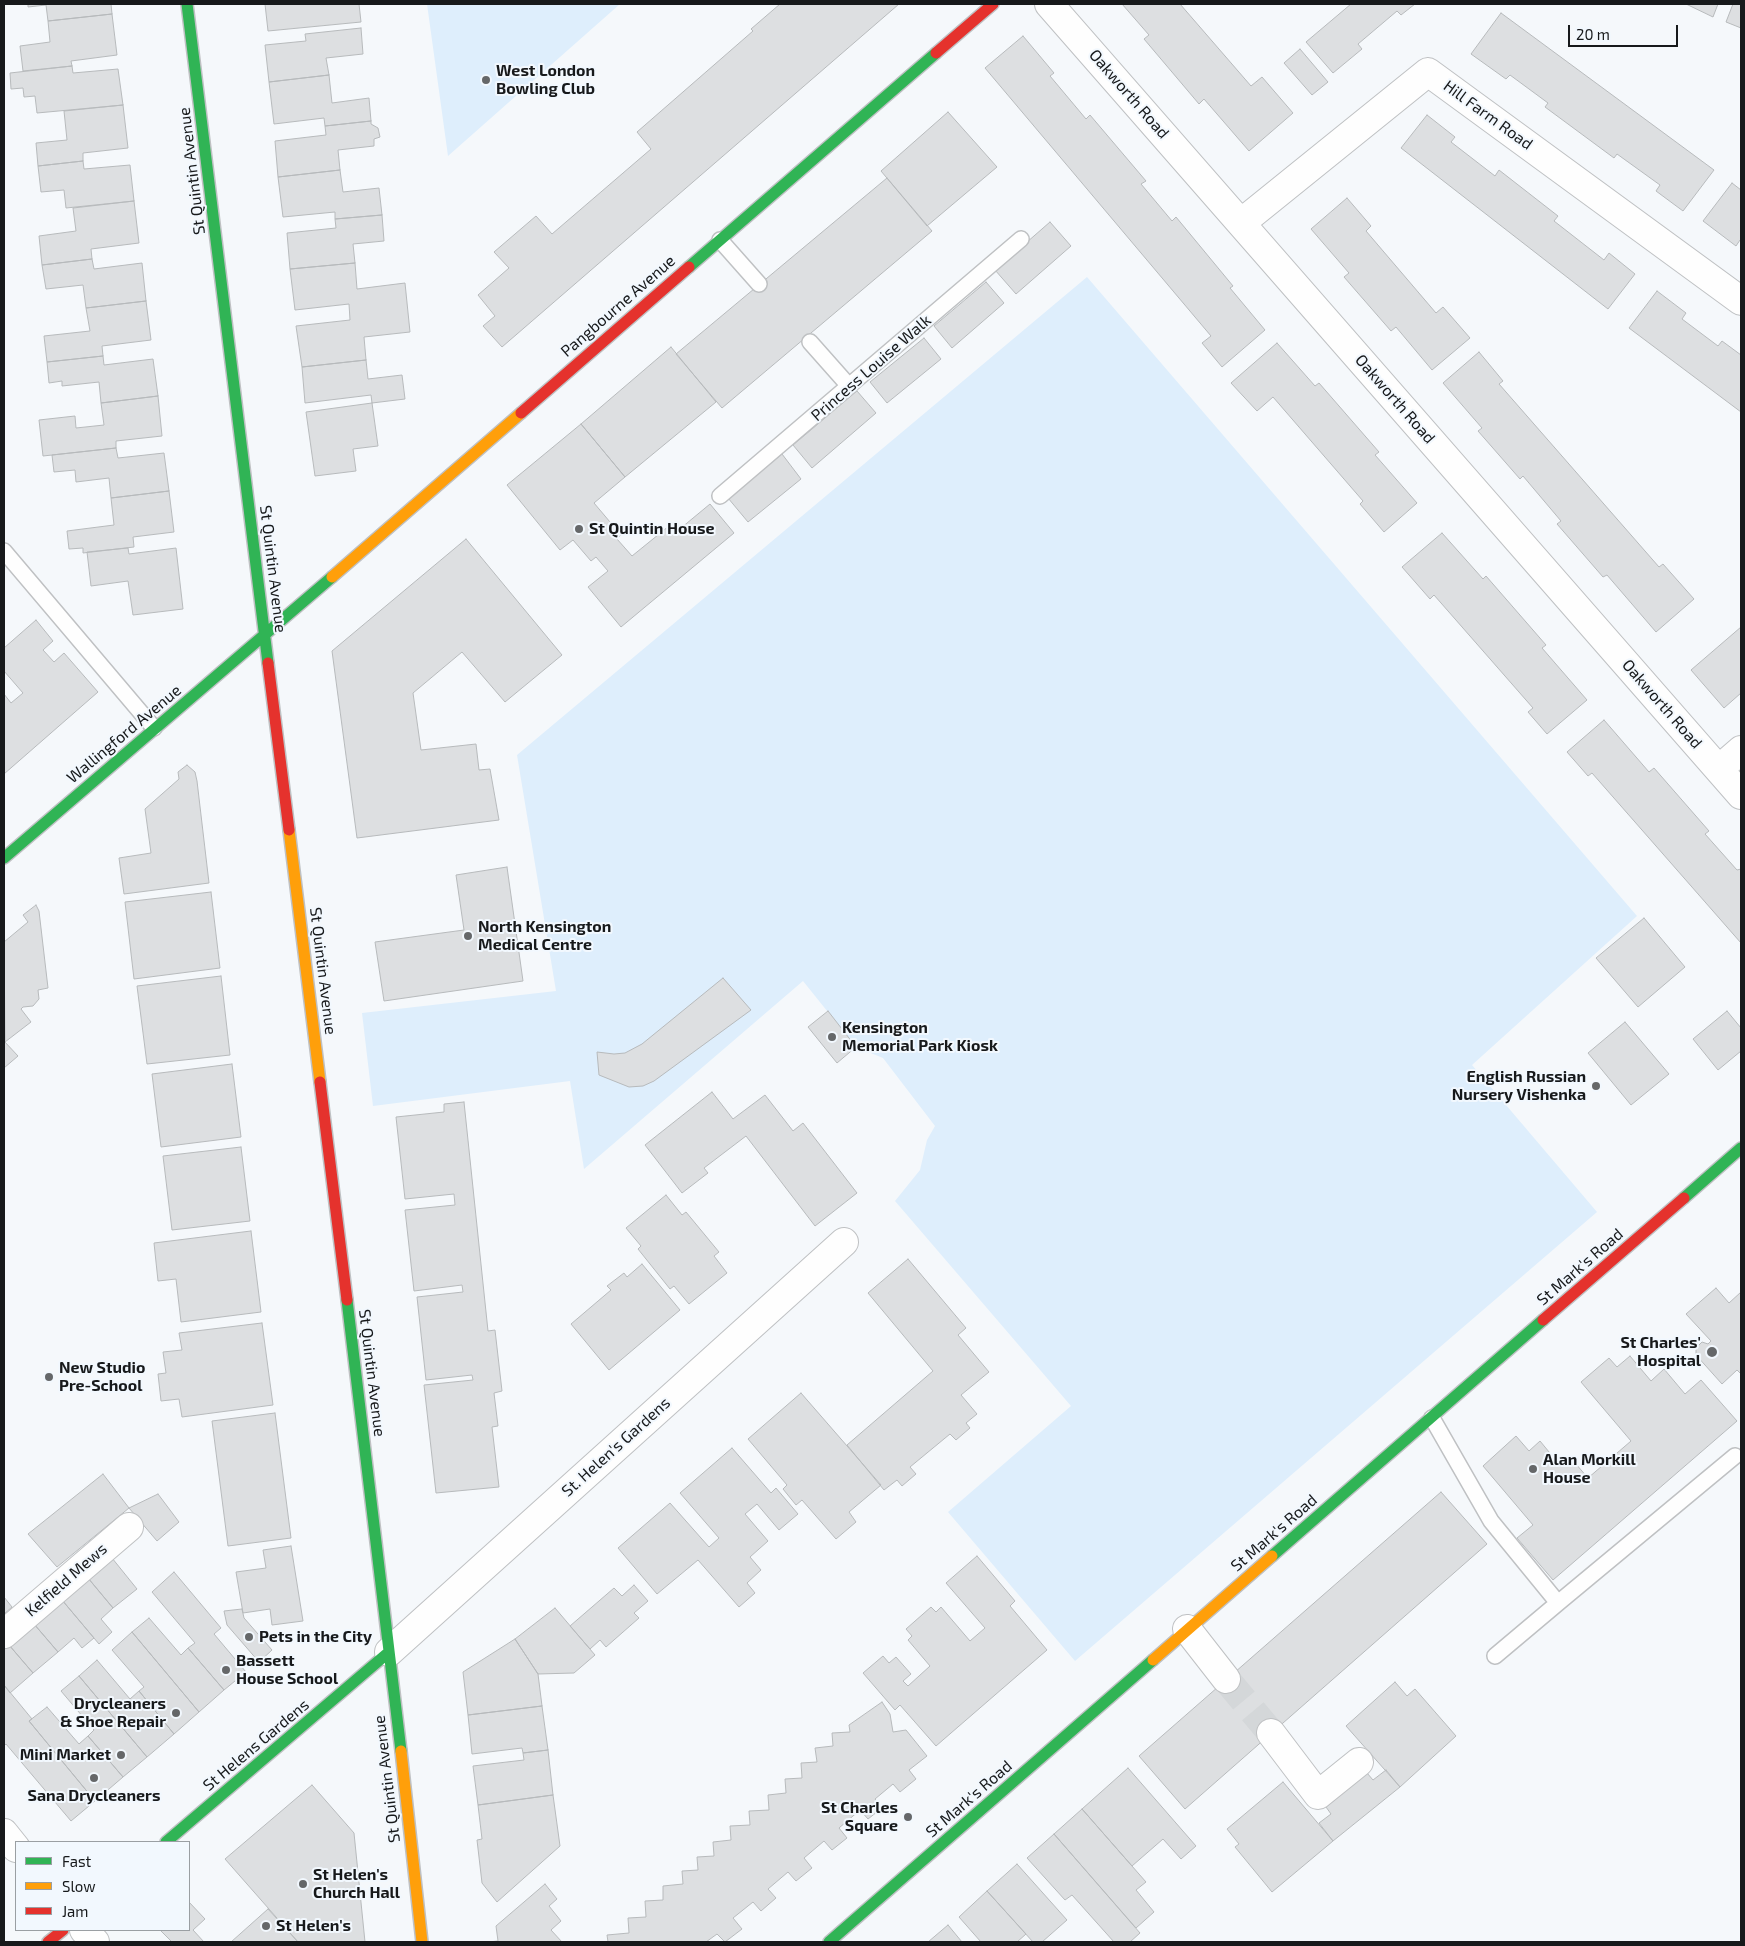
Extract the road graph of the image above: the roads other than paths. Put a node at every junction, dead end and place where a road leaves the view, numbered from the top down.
1 (188, 4) edge
2 (993, 4) edge
3 (1049, 4) edge
4 (1241, 223) junction
5 (1021, 238) dead end
6 (720, 240) junction
7 (759, 284) dead end
8 (1741, 301) edge
9 (810, 342) dead end
10 (849, 386) junction
11 (720, 496) dead end
12 (4, 551) edge
13 (265, 634) junction
14 (154, 728) junction
15 (1741, 750) edge
16 (1719, 769) junction
17 (1741, 795) edge
18 (4, 858) edge
19 (1741, 1148) edge
20 (844, 1242) dead end
21 (1432, 1418) junction
22 (1735, 1456) dead end
23 (129, 1526) dead end
24 (1558, 1602) junction
25 (1187, 1629) junction
26 (4, 1634) edge
27 (389, 1652) junction
28 (1495, 1656) dead end
29 (1226, 1680) tunnel mouth
30 (1271, 1734) tunnel mouth
31 (1359, 1762) dead end
32 (4, 1833) edge
33 (167, 1841) edge
34 (15, 1847) edge
35 (62, 1931) edge
36 (85, 1931) edge
37 (48, 1942) edge
38 (96, 1942) edge
39 (422, 1942) edge
40 (829, 1942) edge

1 - 13 street, St Quintin Avenue
2 - 6 street, Pangbourne Avenue
3 - 4 street, Oakworth Road
4 - 8 street, Hill Farm Road
4 - 16 street, Oakworth Road
5 - 10 lane, Princess Louise Walk
6 - 7 lane
6 - 13 street, Pangbourne Avenue
9 - 10 lane
10 - 11 lane, Princess Louise Walk
12 - 14 lane
13 - 14 street, Wallingford Avenue
13 - 27 street, St Quintin Avenue
14 - 18 street, Wallingford Avenue
15 - 16 street
16 - 17 street, Oakworth Road
19 - 21 street, St Mark's Road
20 - 27 street, St. Helen's Gardens
21 - 24 lane
21 - 25 street, St Mark's Road
22 - 24 lane
23 - 26 street, Kelfield Mews
24 - 28 lane
25 - 29 street
25 - 40 street, St Mark's Road
27 - 33 street, St Helens Gardens
27 - 39 street, St Quintin Avenue
30 - 31 street
32 - 34 street
35 - 37 street
36 - 38 street

